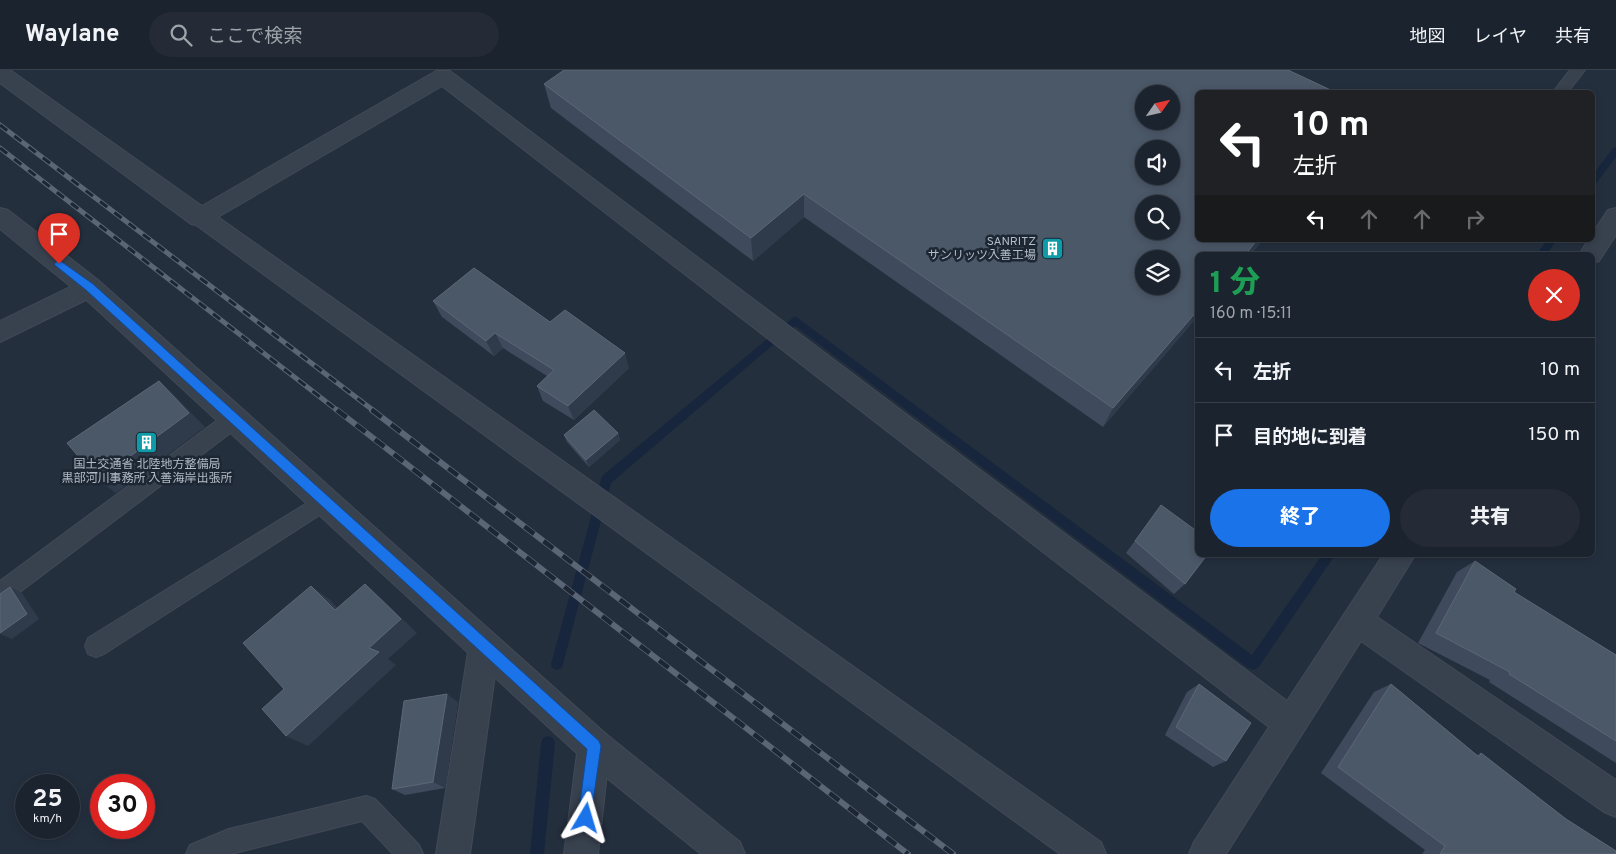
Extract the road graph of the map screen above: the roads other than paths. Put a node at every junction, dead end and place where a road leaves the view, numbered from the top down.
1 (1578, 70) edge
2 (0, 74) edge
3 (1562, 90) edge
4 (0, 216) edge
5 (1616, 216) edge
6 (199, 218) junction
7 (1593, 252) edge
8 (89, 287) junction
9 (0, 332) edge
10 (234, 419) junction
11 (325, 502) junction
12 (1399, 557) edge
13 (0, 594) edge
14 (1358, 622) junction
15 (96, 646) dead end
16 (484, 646) junction
17 (1291, 724) junction
18 (594, 746) junction
19 (1616, 800) edge
20 (199, 854) edge
21 (410, 854) edge
22 (453, 854) edge
23 (581, 854) edge
24 (728, 854) edge
25 (1088, 854) edge
26 (1206, 854) edge

1 - 3 lane
2 - 6 street
4 - 8 street
5 - 7 street
6 - 17 street
6 - 25 street
8 - 9 street
8 - 10 street
10 - 11 street
10 - 13 lane
11 - 15 lane
11 - 16 street
12 - 14 street
14 - 17 street
14 - 19 street
16 - 18 street
16 - 22 street
17 - 26 street
18 - 23 street
18 - 24 street
20 - 21 lane

